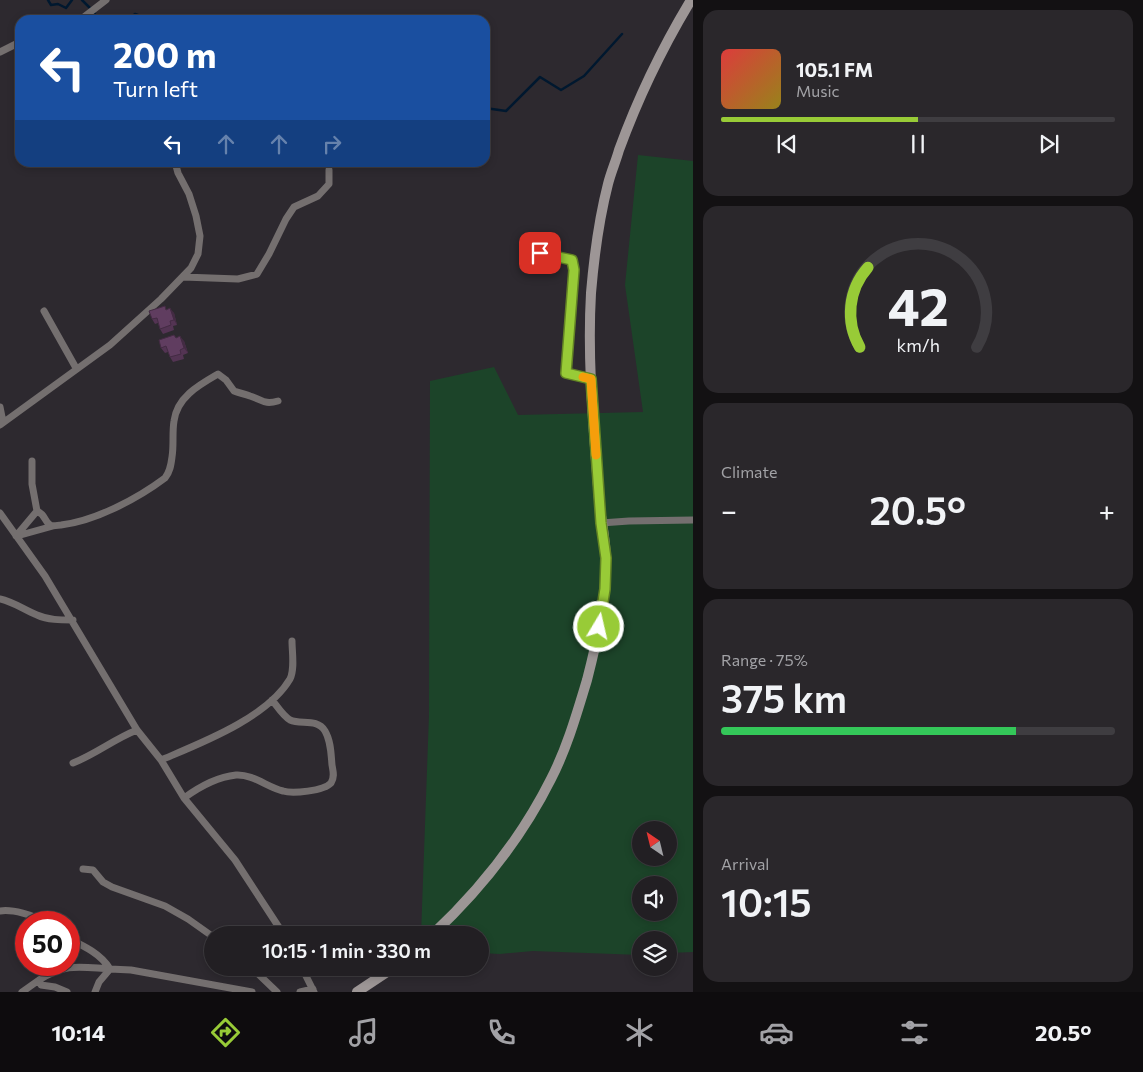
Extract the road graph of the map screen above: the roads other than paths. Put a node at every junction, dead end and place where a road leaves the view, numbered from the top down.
1 (106, 0) edge
2 (691, 0) edge
3 (86, 15) edge
4 (15, 44) edge
5 (0, 52) edge
6 (176, 167) edge
7 (329, 170) dead end
8 (540, 253) dead end
9 (183, 276) junction
10 (44, 312) dead end
11 (76, 368) junction
12 (591, 379) junction
13 (278, 401) dead end
14 (0, 407) edge
15 (2, 424) edge
16 (32, 461) dead end
17 (37, 511) junction
18 (0, 514) edge
19 (693, 520) edge
20 (601, 523) junction
21 (53, 526) junction
22 (16, 536) junction
23 (0, 599) edge
24 (72, 620) junction
25 (292, 641) dead end
26 (272, 700) junction
27 (137, 730) junction
28 (161, 760) junction
29 (73, 763) dead end
30 (184, 798) junction
31 (83, 869) dead end
32 (0, 912) edge
33 (15, 912) edge
34 (278, 926) edge
35 (441, 926) edge
36 (204, 930) edge
37 (80, 945) edge
38 (110, 969) junction
39 (260, 976) edge
40 (306, 976) edge
41 (381, 976) edge
42 (39, 980) junction
43 (313, 991) edge
44 (22, 992) edge
45 (67, 992) edge
46 (95, 992) edge
47 (252, 992) edge
48 (277, 992) edge
49 (300, 992) edge
50 (357, 992) edge

1 - 3 street
2 - 12 main road
4 - 5 street
6 - 9 street
7 - 9 street
8 - 12 street
9 - 11 street
10 - 11 street
11 - 15 street
12 - 20 main road
13 - 21 street
14 - 15 street
16 - 17 street
17 - 21 street
17 - 22 street
18 - 22 street
19 - 20 street
20 - 35 main road
21 - 22 street
22 - 24 street
23 - 24 street
24 - 27 street
25 - 26 street
26 - 28 street
26 - 30 street
27 - 28 street
27 - 29 street
28 - 30 street
30 - 34 street
31 - 36 street
32 - 33 street
37 - 38 street
38 - 42 street
38 - 46 street
38 - 47 street
39 - 48 street
40 - 43 street
41 - 50 main road
42 - 44 street
42 - 45 street
43 - 49 street

